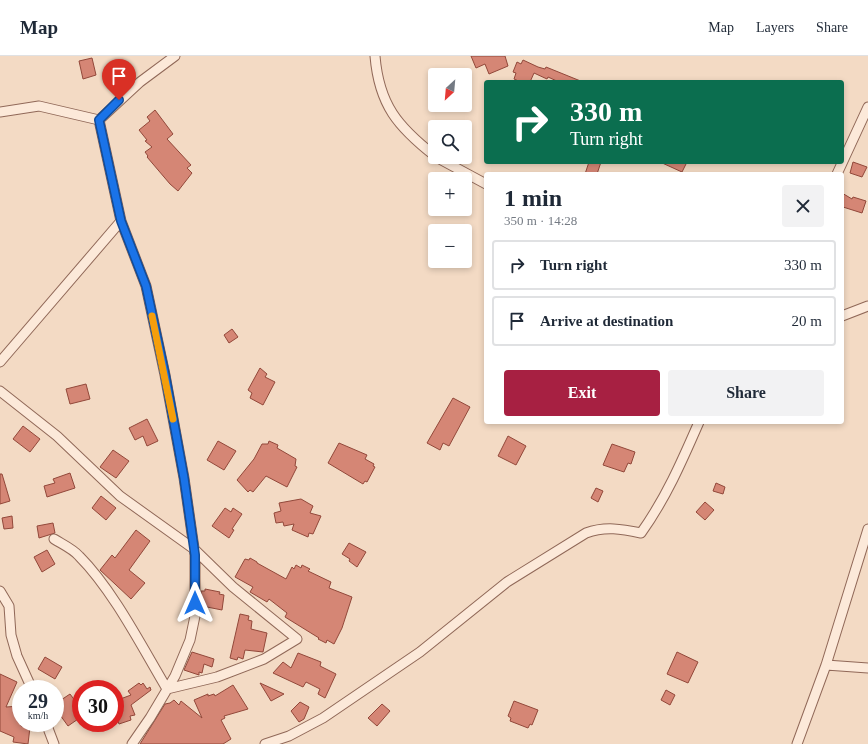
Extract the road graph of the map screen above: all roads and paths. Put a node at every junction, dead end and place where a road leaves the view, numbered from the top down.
1 (175, 56) edge
2 (375, 56) edge
3 (868, 107) edge
4 (0, 112) edge
5 (99, 120) junction
6 (428, 150) edge
7 (844, 159) edge
8 (449, 164) edge
9 (484, 183) edge
10 (121, 221) junction
11 (868, 306) edge
12 (844, 315) edge
13 (0, 362) edge
14 (0, 391) edge
15 (698, 424) edge
16 (868, 528) edge
17 (54, 539) dead end
18 (194, 549) junction
19 (0, 592) edge
20 (826, 665) junction
21 (868, 668) edge
22 (28, 680) edge
23 (167, 689) junction
24 (49, 732) edge
25 (54, 744) edge
26 (132, 744) edge
27 (265, 744) edge
28 (797, 744) edge

1 - 5 street
2 - 6 street
3 - 7 street
4 - 5 street
5 - 10 street
8 - 9 street
10 - 13 street
10 - 18 street
11 - 12 street
14 - 18 street
15 - 27 street
16 - 20 street
17 - 23 street
18 - 23 street
18 - 23 street
19 - 22 street
20 - 21 street
20 - 28 street
23 - 26 street
24 - 25 street

